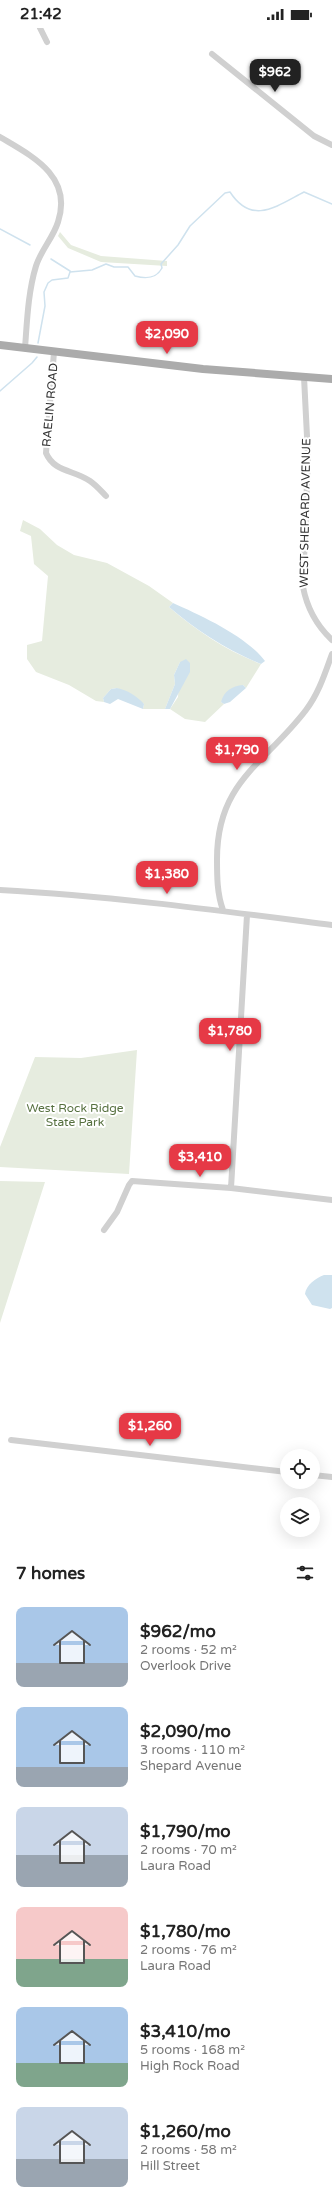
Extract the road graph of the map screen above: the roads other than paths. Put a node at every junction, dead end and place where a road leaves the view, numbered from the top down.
1 (40, 28) edge
2 (47, 42) dead end
3 (212, 54) dead end
4 (0, 137) edge
5 (332, 145) edge
6 (0, 345) edge
7 (25, 348) junction
8 (54, 352) junction
9 (304, 377) junction
10 (332, 379) edge
11 (106, 496) dead end
12 (332, 640) edge
13 (332, 654) edge
14 (0, 890) edge
15 (223, 910) junction
16 (247, 915) junction
17 (332, 925) edge
18 (231, 1188) junction
19 (332, 1200) edge
20 (104, 1230) dead end
21 (11, 1440) dead end
22 (280, 1471) edge
23 (320, 1476) edge
24 (332, 1477) edge

1 - 2 street
3 - 5 street
4 - 7 street
6 - 7 main road
7 - 8 main road
8 - 9 main road
8 - 11 street, RAELIN ROAD
9 - 10 main road
9 - 12 street, WEST SHEPARD AVENUE
13 - 15 street
14 - 15 street
15 - 16 street
16 - 17 street
16 - 18 street
18 - 19 street
18 - 20 street
21 - 22 street
23 - 24 street

